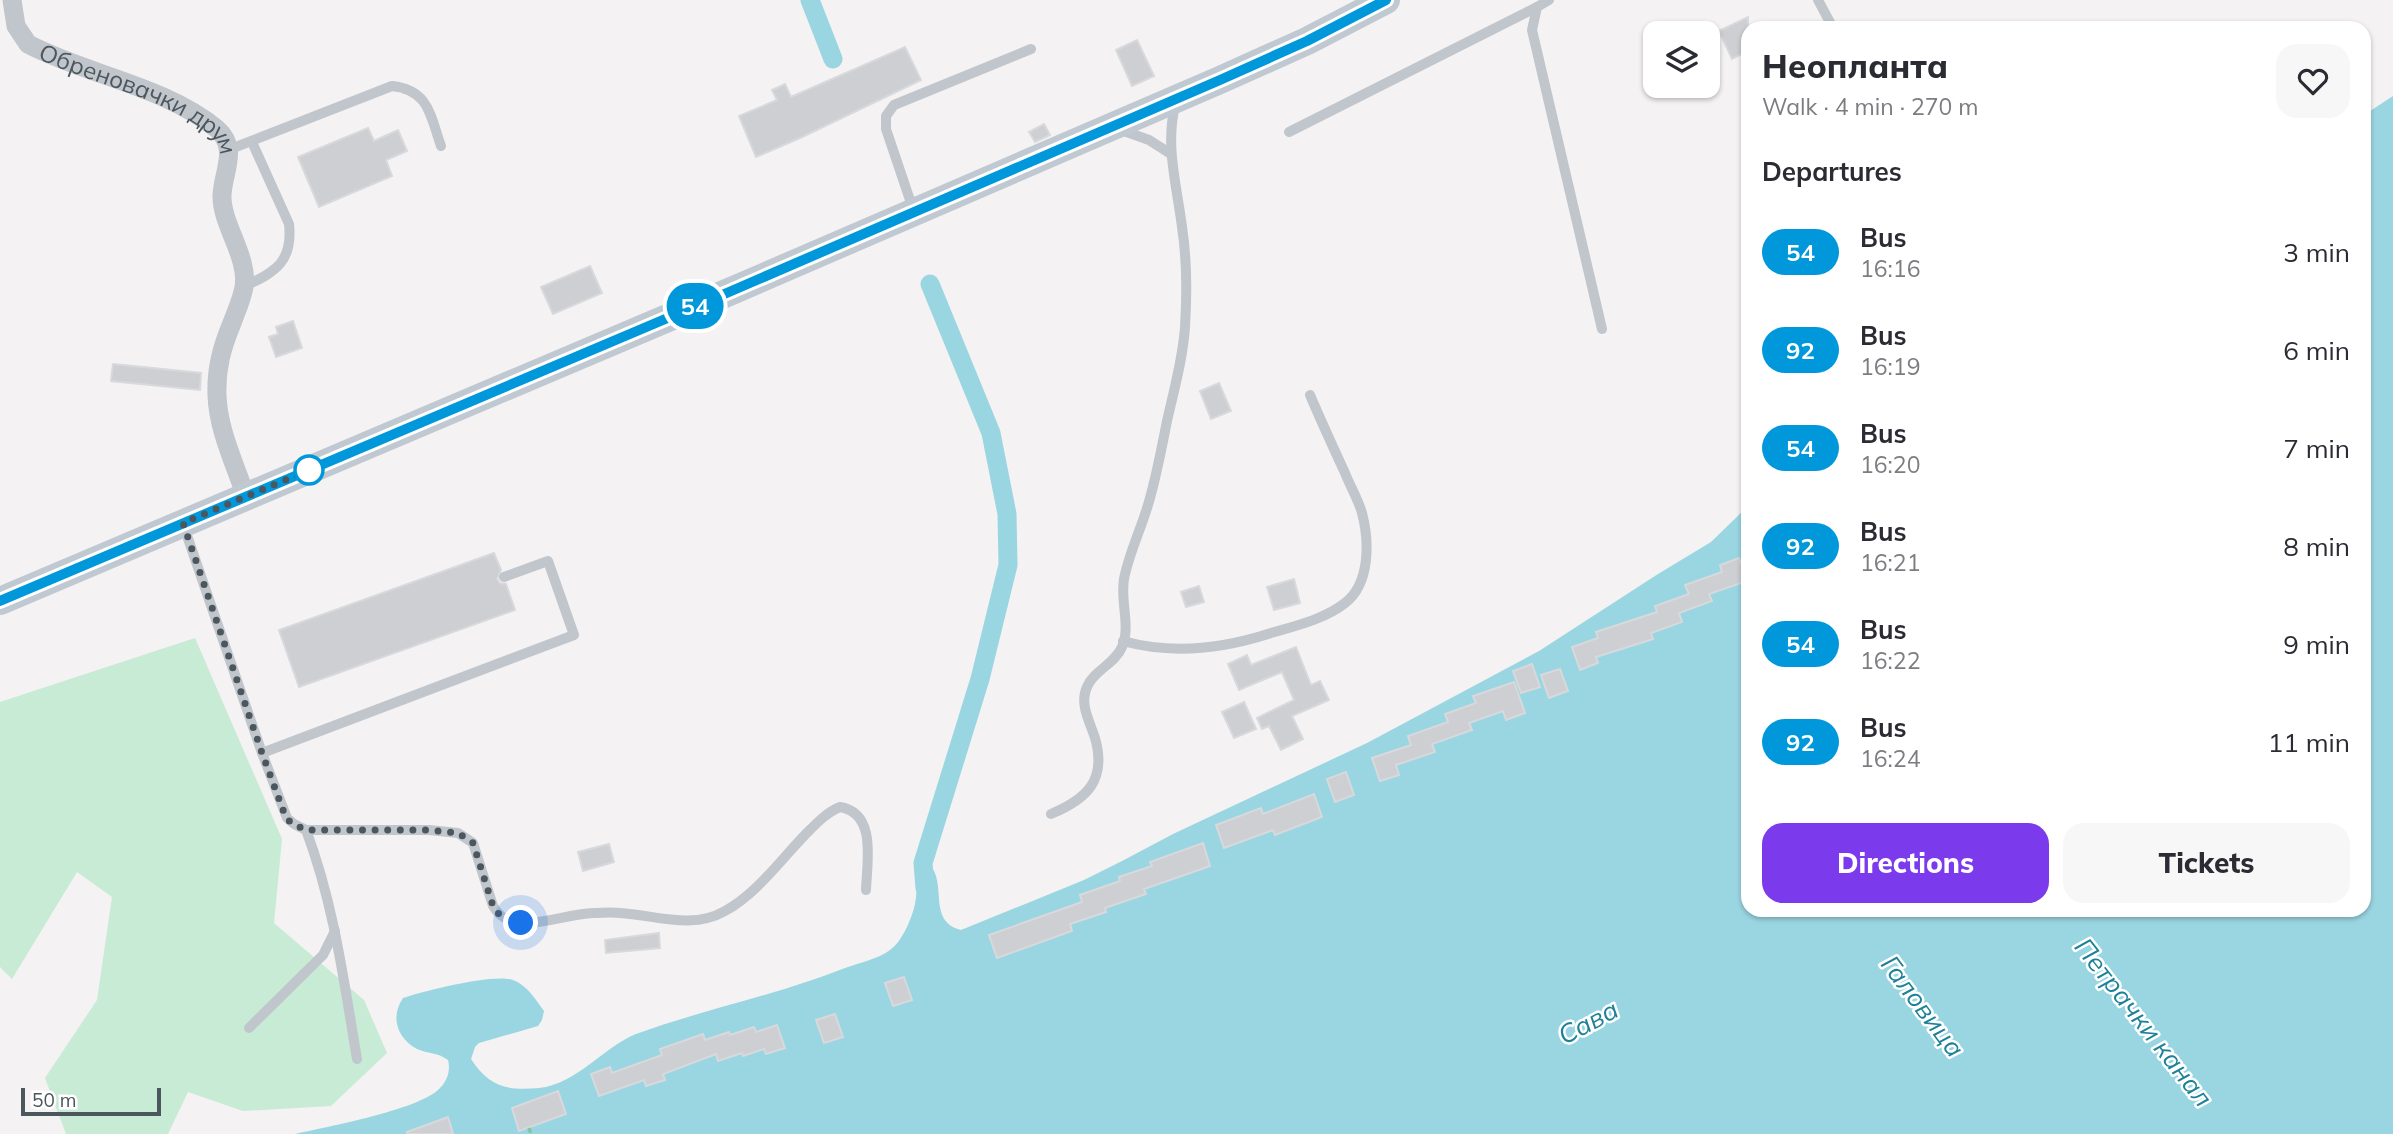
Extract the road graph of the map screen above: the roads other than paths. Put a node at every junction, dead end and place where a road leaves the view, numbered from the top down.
1 (12, 0) edge
2 (1549, 0) edge
3 (1818, 0) edge
4 (1368, 4) edge
5 (1536, 8) junction
6 (1829, 21) edge
7 (1031, 49) dead end
8 (1176, 99) junction
9 (1113, 127) junction
10 (1289, 132) dead end
11 (252, 142) junction
12 (441, 146) dead end
13 (228, 150) junction
14 (1171, 153) junction
15 (914, 213) junction
16 (244, 286) junction
17 (1602, 330) dead end
18 (1310, 395) dead end
19 (246, 497) junction
20 (183, 523) junction
21 (504, 577) dead end
22 (0, 601) edge
23 (1123, 641) junction
24 (262, 753) junction
25 (1051, 814) dead end
26 (306, 830) junction
27 (866, 890) dead end
28 (335, 931) junction
29 (248, 1028) dead end
30 (357, 1059) dead end

1 - 13 street, Обреновачки друм
2 - 5 lane
3 - 6 lane
4 - 8 street
5 - 10 lane
5 - 17 lane
7 - 15 lane
8 - 9 street
8 - 14 lane
9 - 14 lane
9 - 15 street
11 - 12 lane
11 - 13 lane
11 - 16 lane
13 - 16 street, Обреновачки друм
14 - 23 lane
15 - 19 street
16 - 19 street, Обреновачки друм
18 - 23 lane
19 - 20 street
20 - 22 street
20 - 24 lane
21 - 24 lane
23 - 25 lane
24 - 26 lane
26 - 27 lane
26 - 28 lane
28 - 29 lane
28 - 30 lane

